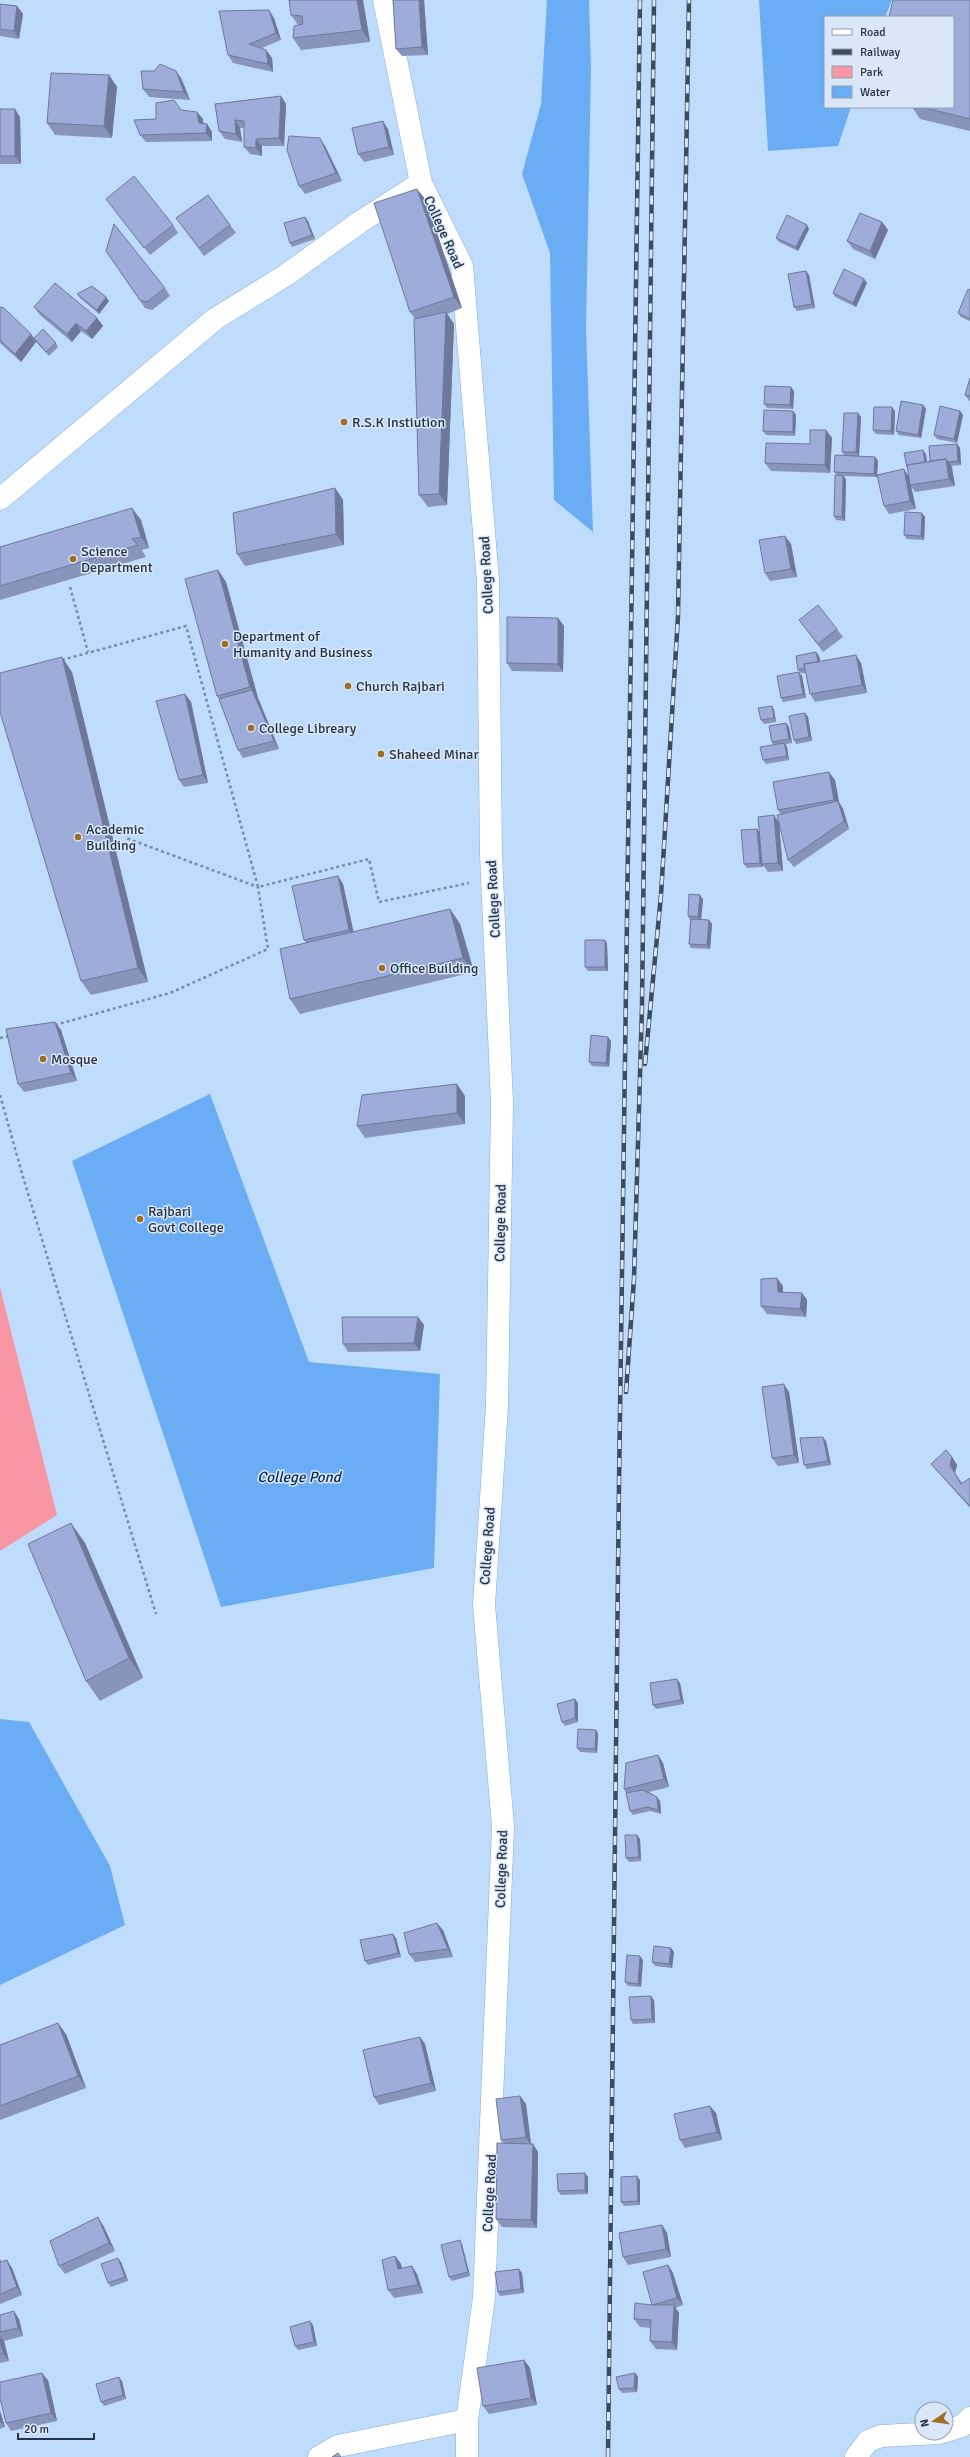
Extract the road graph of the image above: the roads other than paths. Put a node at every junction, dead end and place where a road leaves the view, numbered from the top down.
1 (384, 0) edge
2 (421, 183) junction
3 (0, 499) edge
4 (970, 2418) edge
5 (467, 2420) junction
6 (954, 2428) edge
7 (914, 2434) edge
8 (319, 2457) edge
9 (467, 2457) edge
10 (856, 2457) edge

1 - 2 street, College Road
2 - 3 street
2 - 5 street, College Road
4 - 6 street
5 - 8 street
5 - 9 street, College Road
7 - 10 street

